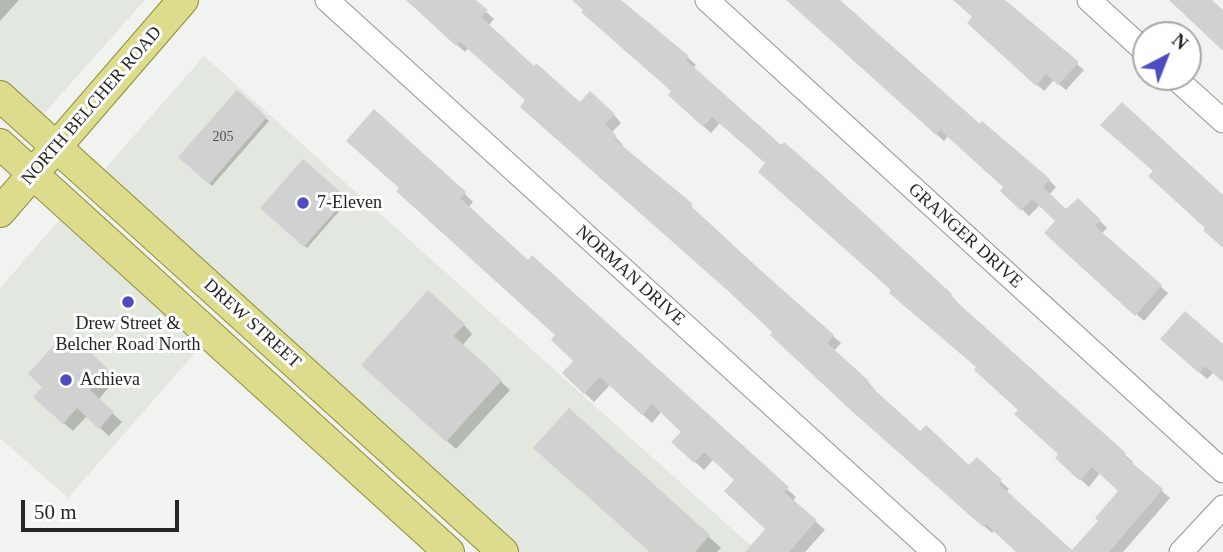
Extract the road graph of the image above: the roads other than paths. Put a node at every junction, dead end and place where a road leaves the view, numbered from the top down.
1 (183, 0) edge
2 (327, 0) edge
3 (707, 0) edge
4 (1089, 0) edge
5 (1132, 39) edge
6 (1190, 91) edge
7 (0, 96) edge
8 (1223, 121) edge
9 (0, 144) edge
10 (56, 148) junction
11 (33, 174) junction
12 (0, 212) edge
13 (1223, 471) edge
14 (1223, 507) edge
15 (449, 552) edge
16 (503, 552) edge
17 (934, 552) edge
18 (1181, 552) edge

1 - 10 main road, NORTH BELCHER ROAD
2 - 17 street, NORMAN DRIVE
3 - 13 street, GRANGER DRIVE
4 - 5 street
6 - 8 street
7 - 10 main road, DREW STREET
9 - 11 main road, DREW STREET
10 - 11 main road, NORTH BELCHER ROAD
10 - 16 main road, DREW STREET
11 - 12 main road, NORTH BELCHER ROAD
11 - 15 main road, DREW STREET
14 - 18 street

